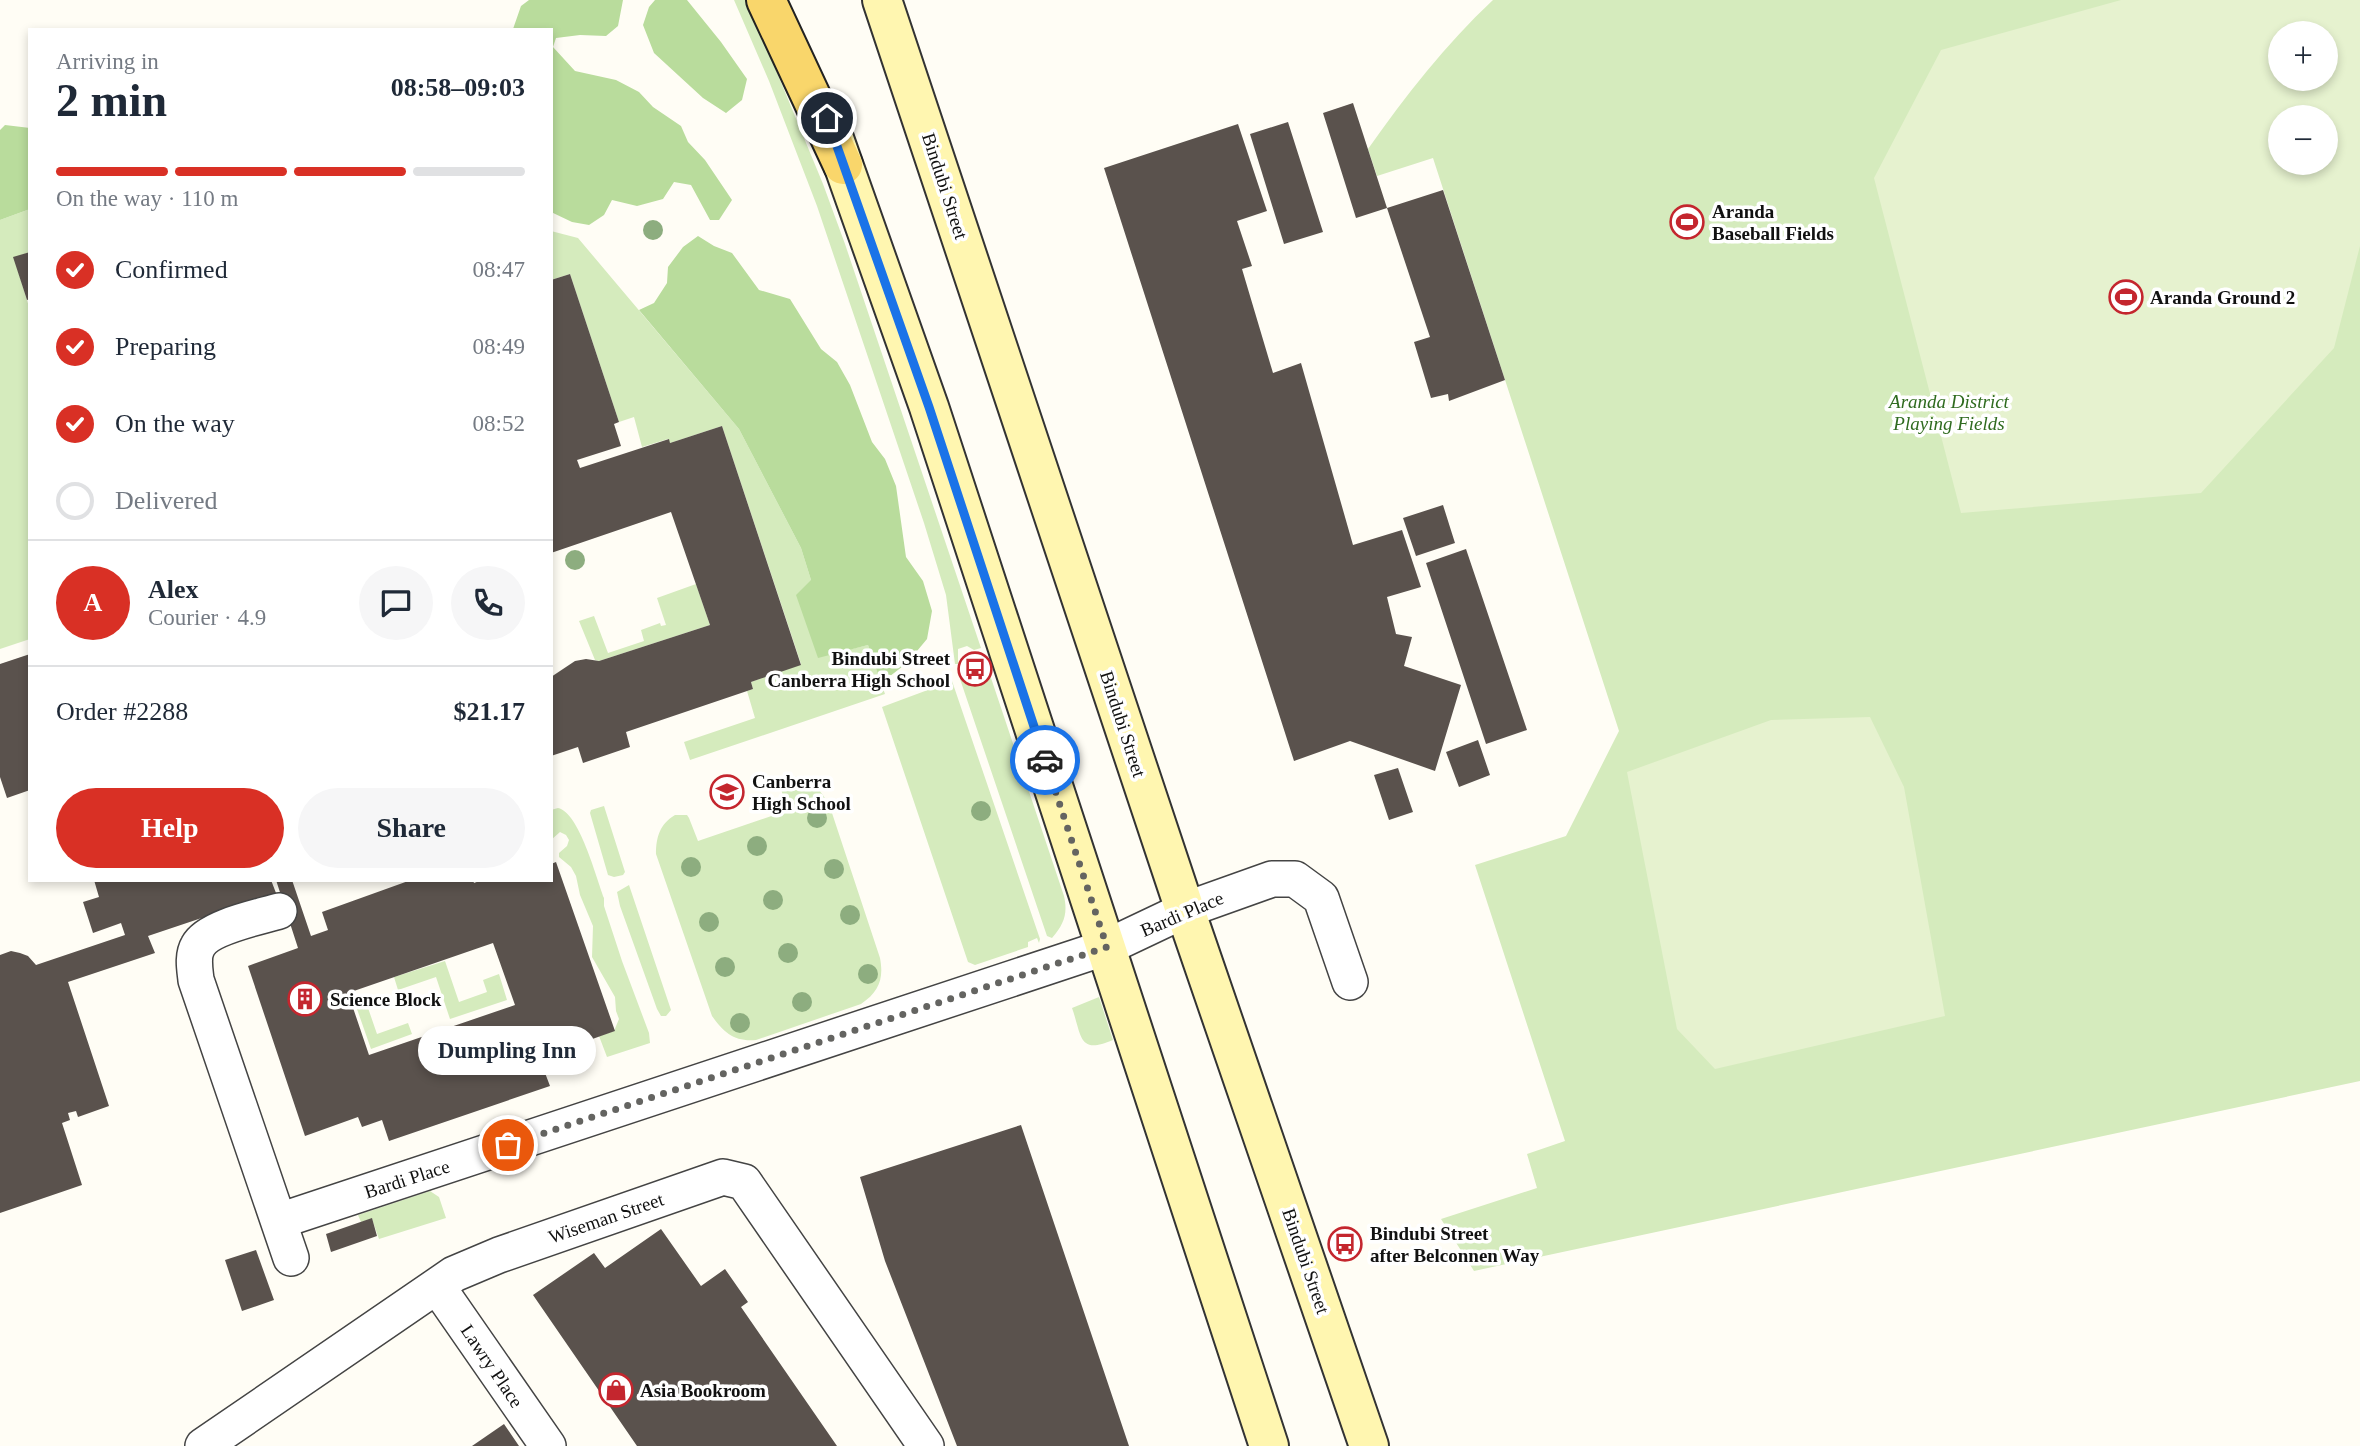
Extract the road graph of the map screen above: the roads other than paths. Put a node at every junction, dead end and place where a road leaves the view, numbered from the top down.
1 (766, 0) edge
2 (787, 0) edge
3 (883, 0) edge
4 (843, 165) junction
5 (1185, 910) junction
6 (279, 911) dead end
7 (1107, 947) junction
8 (1350, 982) dead end
9 (279, 1221) junction
10 (291, 1258) dead end
11 (437, 1286) junction
12 (1356, 1405) junction
13 (203, 1446) edge
14 (548, 1446) edge
15 (926, 1446) edge
16 (1269, 1446) edge
17 (1369, 1446) edge
18 (1376, 1446) edge

1 - 4 main road
2 - 4 main road
3 - 5 main road, Bindubi Street
4 - 7 main road
5 - 7 street, Bardi Place
5 - 8 street, Bardi Place
5 - 12 main road, Bindubi Street
6 - 9 street
7 - 9 street, Bardi Place
7 - 16 main road
9 - 10 street
11 - 13 street, Wiseman Street
11 - 14 street, Lawry Place
11 - 15 street, Wiseman Street
12 - 17 main road, Bindubi Street
12 - 18 main road

